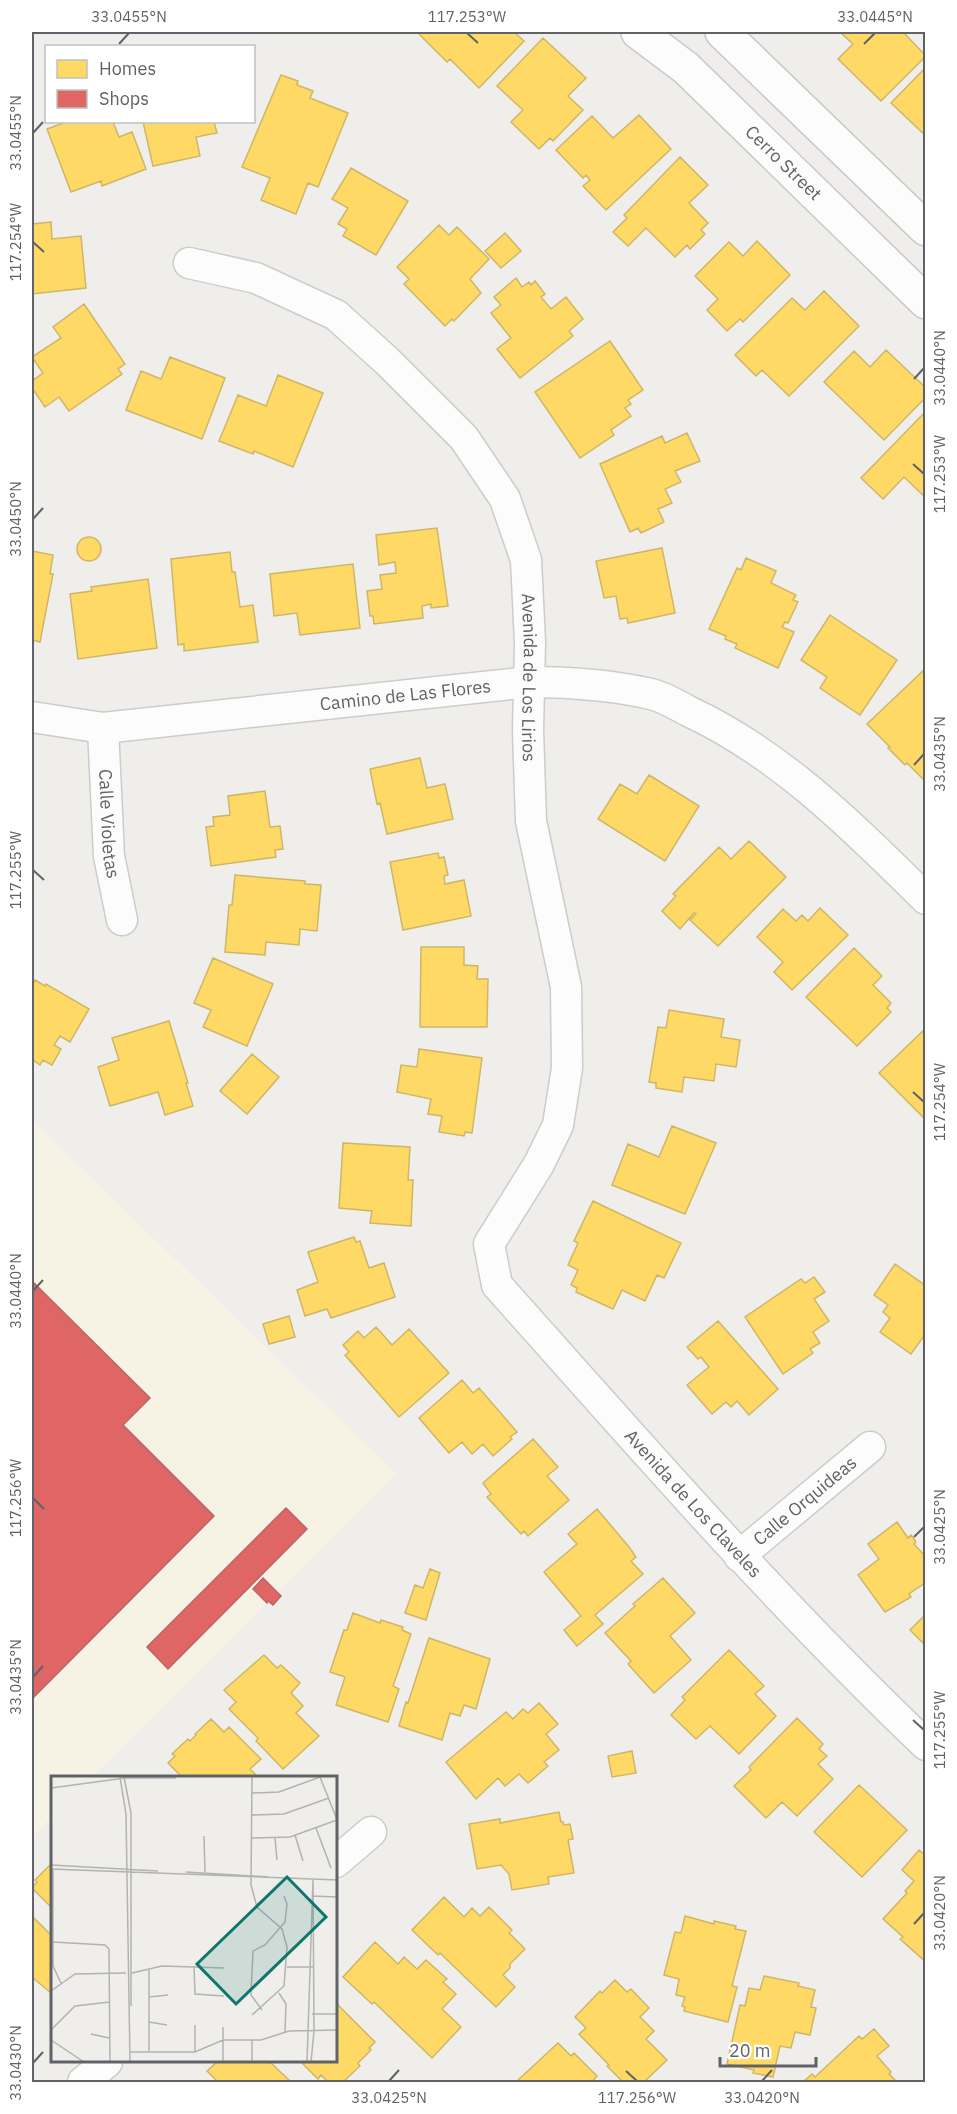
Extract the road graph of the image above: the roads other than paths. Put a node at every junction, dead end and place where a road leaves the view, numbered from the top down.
1 (638, 32) edge
2 (722, 32) edge
3 (926, 229) edge
4 (189, 263) dead end
5 (926, 302) edge
6 (529, 682) junction
7 (32, 717) edge
8 (103, 728) junction
9 (926, 899) edge
10 (122, 920) dead end
11 (489, 1244) joint
12 (870, 1447) dead end
13 (739, 1556) junction
14 (926, 1745) edge
15 (371, 1832) dead end
16 (338, 1860) edge
17 (105, 2063) edge
18 (83, 2082) edge

1 - 5 street, Cerro Street
2 - 3 street
4 - 6 street, Avenida de Los Lirios
6 - 8 street, Camino de Las Flores
6 - 9 street, Camino de Las Flores
6 - 11 street, Avenida de Los Lirios
7 - 8 street, Camino de Las Flores
8 - 10 street, Calle Violetas
11 - 13 street, Avenida de Los Claveles
12 - 13 street, Calle Orquideas
13 - 14 street, Avenida de Los Claveles
15 - 16 street
17 - 18 street

